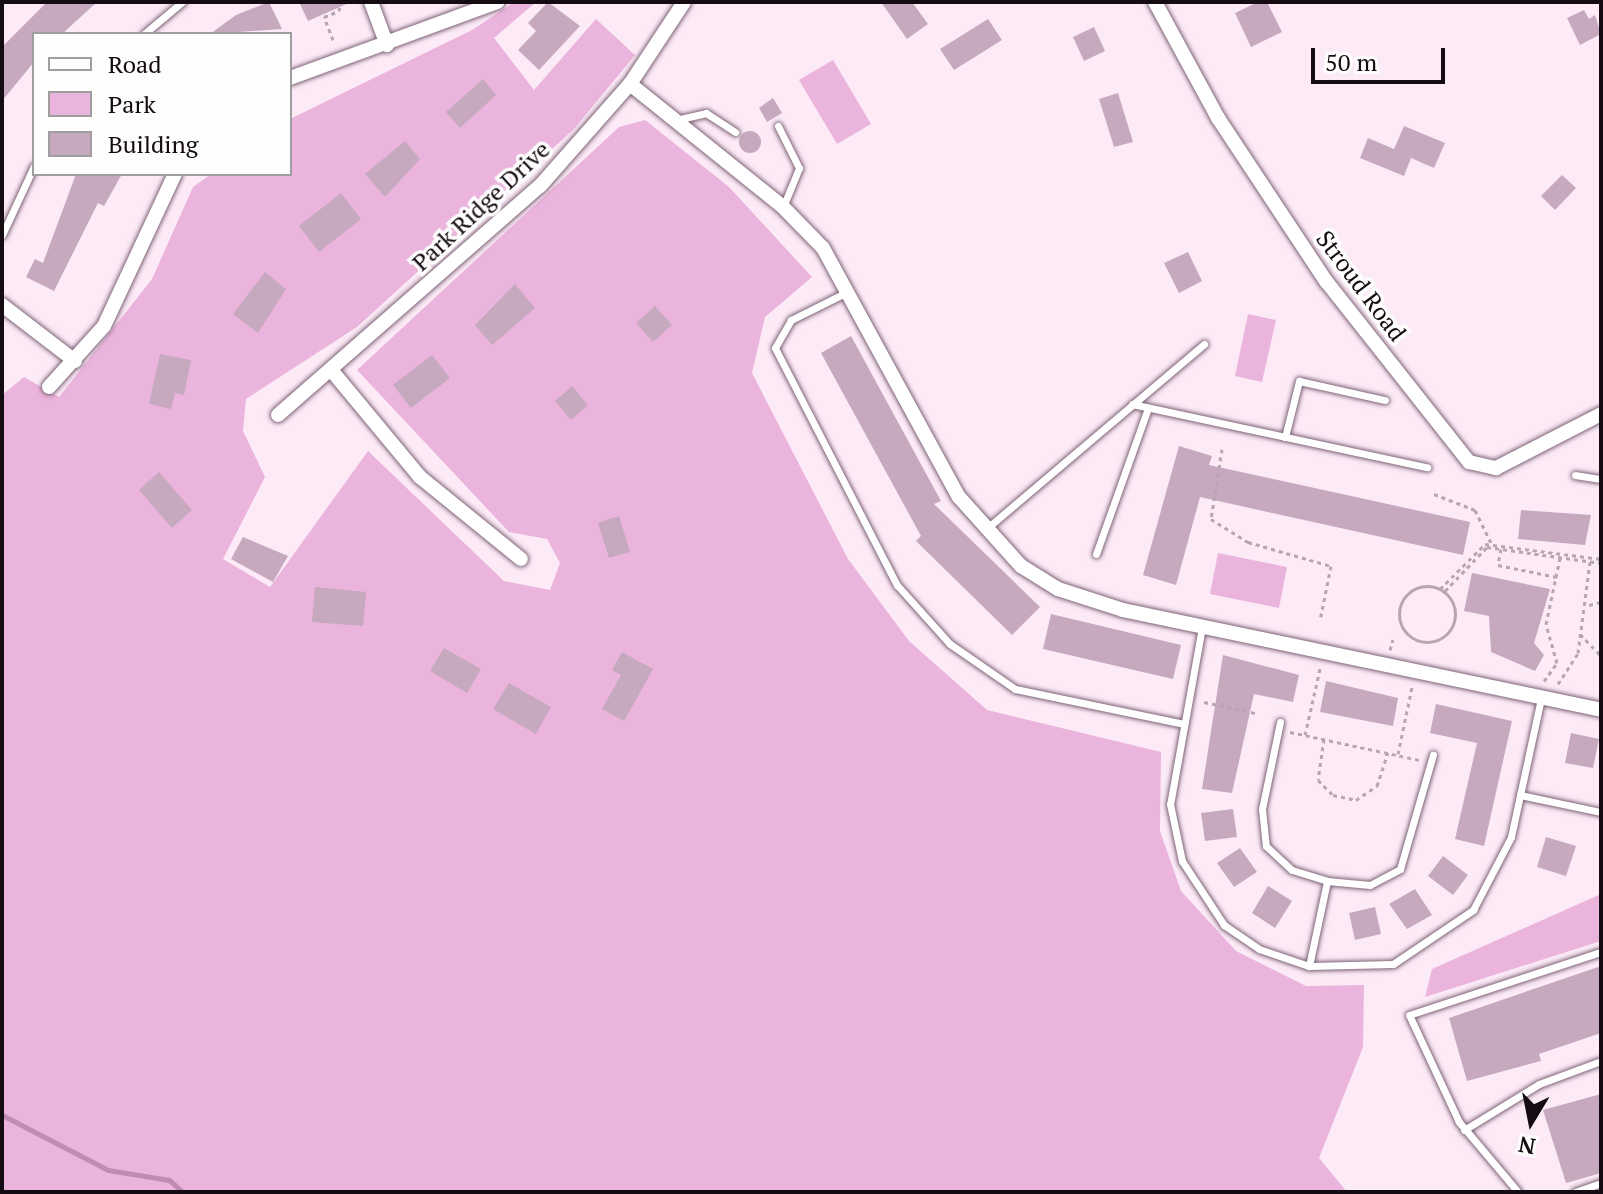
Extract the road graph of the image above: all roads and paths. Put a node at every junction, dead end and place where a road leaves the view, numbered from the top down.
1 (182, 2) edge
2 (340, 2) edge
3 (371, 2) edge
4 (498, 2) edge
5 (684, 2) edge
6 (1155, 2) edge
7 (321, 10) dead end
8 (324, 17) junction
9 (146, 32) edge
10 (333, 40) dead end
11 (387, 45) junction
12 (292, 77) edge
13 (630, 84) junction
14 (676, 120) junction
15 (778, 126) dead end
16 (735, 132) dead end
17 (32, 170) edge
18 (174, 176) edge
19 (783, 207) junction
20 (2, 235) edge
21 (849, 292) junction
22 (2, 305) edge
23 (1204, 344) dead end
24 (75, 361) junction
25 (332, 371) junction
26 (49, 387) dead end
27 (1385, 400) dead end
28 (1132, 404) junction
29 (1148, 408) junction
30 (1601, 414) edge
31 (278, 415) dead end
32 (1285, 437) junction
33 (1222, 449) dead end
34 (1427, 467) dead end
35 (1575, 475) dead end
36 (1601, 479) edge
37 (1434, 494) dead end
38 (983, 532) junction
39 (1490, 545) junction
40 (1501, 549) junction
41 (1601, 550) edge
42 (1096, 554) dead end
43 (1560, 558) junction
44 (521, 559) dead end
45 (1601, 560) edge
46 (1590, 562) junction
47 (1557, 577) junction
48 (1442, 590) junction
49 (1601, 602) edge
50 (1589, 605) junction
51 (1320, 620) dead end
52 (1202, 627) junction
53 (1580, 634) junction
54 (1421, 642) junction
55 (1419, 655) dead end
56 (1601, 656) edge
57 (1320, 669) dead end
58 (1414, 679) dead end
59 (1544, 681) dead end
60 (1558, 684) dead end
61 (1541, 698) junction
62 (1204, 702) dead end
63 (1601, 710) edge
64 (1255, 713) dead end
65 (1280, 722) dead end
66 (1184, 724) junction
67 (1324, 739) junction
68 (1388, 753) junction
69 (1398, 755) junction
70 (1433, 755) dead end
71 (1408, 757) dead end
72 (1520, 795) junction
73 (1601, 812) edge
74 (1327, 881) junction
75 (1601, 952) edge
76 (1309, 966) junction
77 (1601, 1061) edge
78 (1464, 1130) junction
79 (1601, 1183) edge
80 (1518, 1192) edge
81 (1575, 1192) edge

1 - 9 lane
2 - 8 path
3 - 11 street
4 - 11 street
5 - 13 street, Park Ridge Drive
6 - 30 street, Stroud Road
7 - 8 path
8 - 10 path
11 - 12 street
13 - 14 street
13 - 25 street, Park Ridge Drive
14 - 16 lane
14 - 19 street
15 - 19 lane
17 - 20 lane
18 - 24 street
19 - 21 street
21 - 38 street
21 - 66 lane
22 - 24 street
23 - 28 lane
24 - 26 street
25 - 31 street, Park Ridge Drive
25 - 44 street
27 - 32 lane
28 - 29 lane
28 - 38 lane
29 - 32 lane
29 - 42 lane
32 - 34 lane
33 - 51 path
35 - 36 lane
37 - 39 path
38 - 52 street
39 - 40 path
39 - 45 path
39 - 48 path
40 - 43 path
40 - 47 path
41 - 45 path
43 - 46 path
43 - 47 path
45 - 46 path
46 - 50 path
47 - 59 path
48 - 54 path
48 - 54 path
49 - 50 path
50 - 53 path
52 - 61 street
52 - 66 lane
53 - 56 path
53 - 60 path
54 - 55 path
57 - 67 path
58 - 69 path
61 - 63 street
61 - 72 lane
62 - 64 path
65 - 74 lane
66 - 76 lane
67 - 68 path
67 - 68 path
68 - 69 path
69 - 71 path
70 - 74 lane
72 - 73 lane
72 - 76 lane
74 - 76 lane
75 - 78 lane
77 - 78 lane
78 - 80 lane
79 - 81 lane

